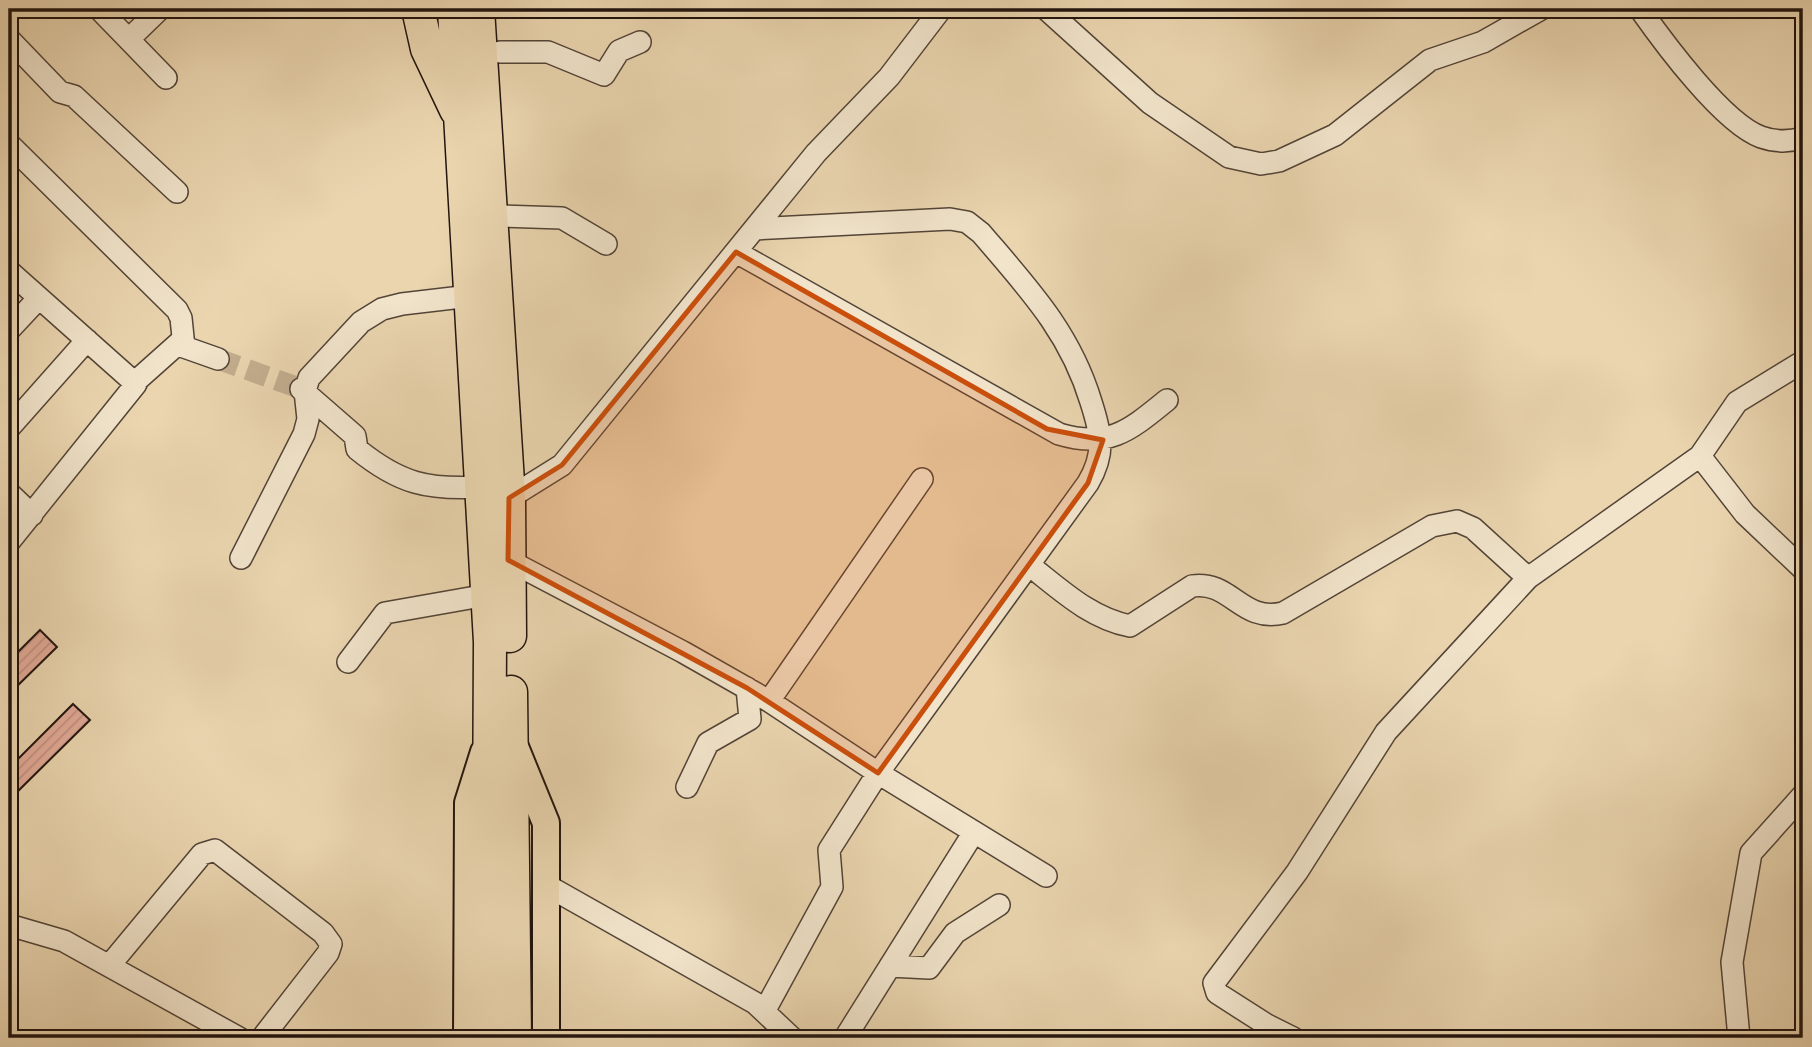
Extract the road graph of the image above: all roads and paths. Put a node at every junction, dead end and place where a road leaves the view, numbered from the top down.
1 (100, 9) edge
2 (160, 9) edge
3 (418, 9) edge
4 (454, 9) edge
5 (941, 9) edge
6 (1046, 9) edge
7 (1541, 9) edge
8 (1638, 10) edge
9 (486, 31) edge
10 (9, 39) edge
11 (129, 39) junction
12 (640, 42) dead end
13 (166, 78) dead end
14 (460, 117) junction
15 (1803, 138) edge
16 (9, 144) edge
17 (177, 192) dead end
18 (497, 223) junction
19 (754, 229) junction
20 (606, 244) dead end
21 (736, 252) junction
22 (9, 271) edge
23 (470, 296) junction
24 (38, 299) junction
25 (9, 330) edge
26 (87, 340) junction
27 (181, 341) junction
28 (218, 359) tunnel mouth
29 (1799, 364) dead end
30 (135, 382) junction
31 (302, 389) junction
32 (1167, 400) dead end
33 (9, 428) edge
34 (1103, 440) junction
35 (1700, 456) junction
36 (922, 479) dead end
37 (9, 493) edge
38 (495, 493) junction
39 (32, 515) junction
40 (9, 542) edge
41 (241, 558) dead end
42 (508, 560) junction
43 (1028, 565) junction
44 (1803, 569) edge
45 (1528, 578) junction
46 (487, 595) junction
47 (348, 662) dead end
48 (747, 688) junction
49 (769, 701) junction
50 (500, 738) junction
51 (878, 773) junction
52 (687, 787) dead end
53 (1803, 795) edge
54 (501, 815) junction
55 (974, 832) junction
56 (1046, 876) dead end
57 (546, 885) junction
58 (999, 905) dead end
59 (9, 925) edge
60 (109, 966) junction
61 (890, 966) junction
62 (776, 1027) edge
63 (1267, 1031) edge
64 (239, 1038) edge
65 (262, 1038) edge
66 (467, 1038) edge
67 (488, 1038) edge
68 (515, 1038) edge
69 (546, 1038) edge
70 (845, 1038) edge
71 (1293, 1038) edge
72 (1739, 1038) edge

1 - 11 street
2 - 11 street
3 - 14 highway
4 - 14 highway
5 - 19 street
6 - 7 street
8 - 15 street
9 - 12 street
9 - 18 highway
10 - 17 street
11 - 13 street
14 - 23 highway
16 - 27 street
18 - 20 street
18 - 38 highway
19 - 21 street
19 - 34 street
21 - 34 street
21 - 38 street
22 - 24 street
23 - 31 street
23 - 38 highway
24 - 25 street
24 - 26 street
26 - 30 street
26 - 33 street
27 - 28 street
27 - 30 street
29 - 35 street
30 - 39 street
31 - 38 street
31 - 41 street
32 - 34 street
34 - 43 street
35 - 44 street
35 - 45 street
36 - 49 street
37 - 39 street
38 - 42 highway
38 - 46 highway
39 - 40 street
42 - 48 street
42 - 50 highway
43 - 45 street
43 - 51 street
45 - 63 street
46 - 47 street
46 - 50 highway
48 - 49 street
48 - 52 street
49 - 51 street
50 - 54 highway
50 - 57 main road
50 - 66 main road
51 - 55 street
51 - 62 street
53 - 72 street
54 - 67 highway
54 - 68 highway
55 - 56 street
55 - 61 street
57 - 62 street
57 - 69 main road
58 - 61 street
59 - 60 street
60 - 64 street
60 - 65 street
61 - 70 street
63 - 71 street

